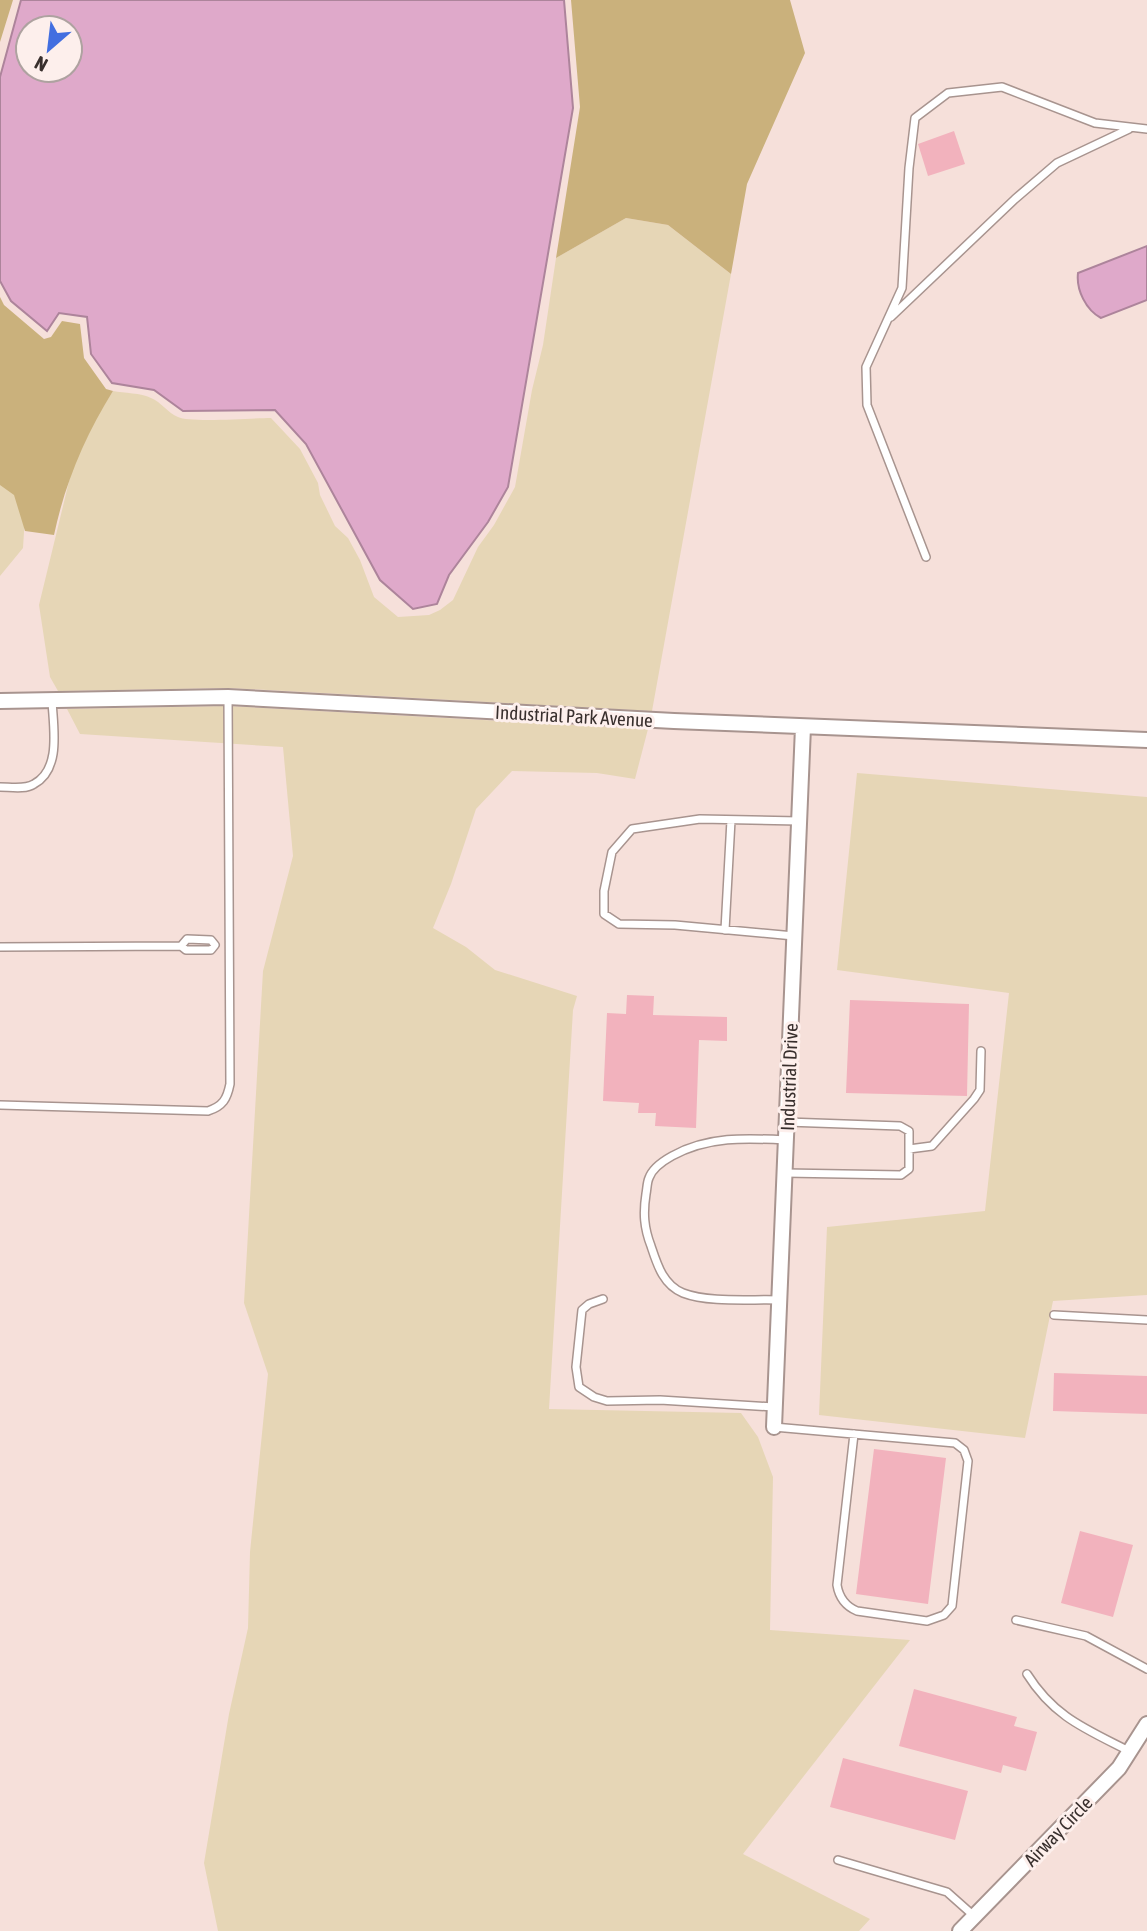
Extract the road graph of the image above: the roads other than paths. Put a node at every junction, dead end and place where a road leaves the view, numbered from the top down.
1 (1130, 128) junction
2 (1147, 129) edge
3 (887, 320) junction
4 (926, 557) dead end
5 (228, 697) junction
6 (52, 700) junction
7 (0, 701) edge
8 (803, 727) junction
9 (1147, 740) edge
10 (0, 787) edge
11 (731, 820) junction
12 (800, 821) junction
13 (726, 930) junction
14 (795, 936) junction
15 (229, 945) junction
16 (0, 947) edge
17 (981, 1051) dead end
18 (0, 1105) edge
19 (787, 1122) junction
20 (786, 1140) junction
21 (909, 1149) junction
22 (785, 1173) junction
23 (603, 1299) dead end
24 (780, 1300) junction
25 (1054, 1315) dead end
26 (1147, 1320) edge
27 (775, 1407) junction
28 (774, 1427) joint
29 (854, 1434) junction
30 (1016, 1620) dead end
31 (1147, 1669) edge
32 (1027, 1674) dead end
33 (1147, 1724) edge
34 (1130, 1751) junction
35 (838, 1860) dead end
36 (974, 1916) junction
37 (960, 1931) edge

1 - 2 lane
1 - 3 lane
1 - 3 lane
3 - 4 lane
5 - 6 street, Industrial Park Avenue
5 - 8 street, Industrial Park Avenue
5 - 15 lane
6 - 7 street, Industrial Park Avenue
6 - 10 lane
8 - 9 street, Industrial Park Avenue
8 - 12 street, Industrial Drive
11 - 12 lane
11 - 13 lane
11 - 13 lane
12 - 14 street, Industrial Drive
13 - 14 lane
14 - 19 street, Industrial Drive
15 - 16 lane
15 - 18 lane
17 - 21 lane
19 - 20 street, Industrial Drive
19 - 21 lane
20 - 22 street, Industrial Drive
20 - 24 lane
21 - 22 lane
22 - 24 street, Industrial Drive
23 - 27 lane
24 - 27 street, Industrial Drive
25 - 26 lane
27 - 28 street, Industrial Drive
28 - 29 lane
29 - 29 lane
30 - 31 lane
32 - 34 lane
33 - 34 street, Airway Circle
34 - 36 street, Airway Circle
35 - 36 lane
36 - 37 street, Airway Circle

